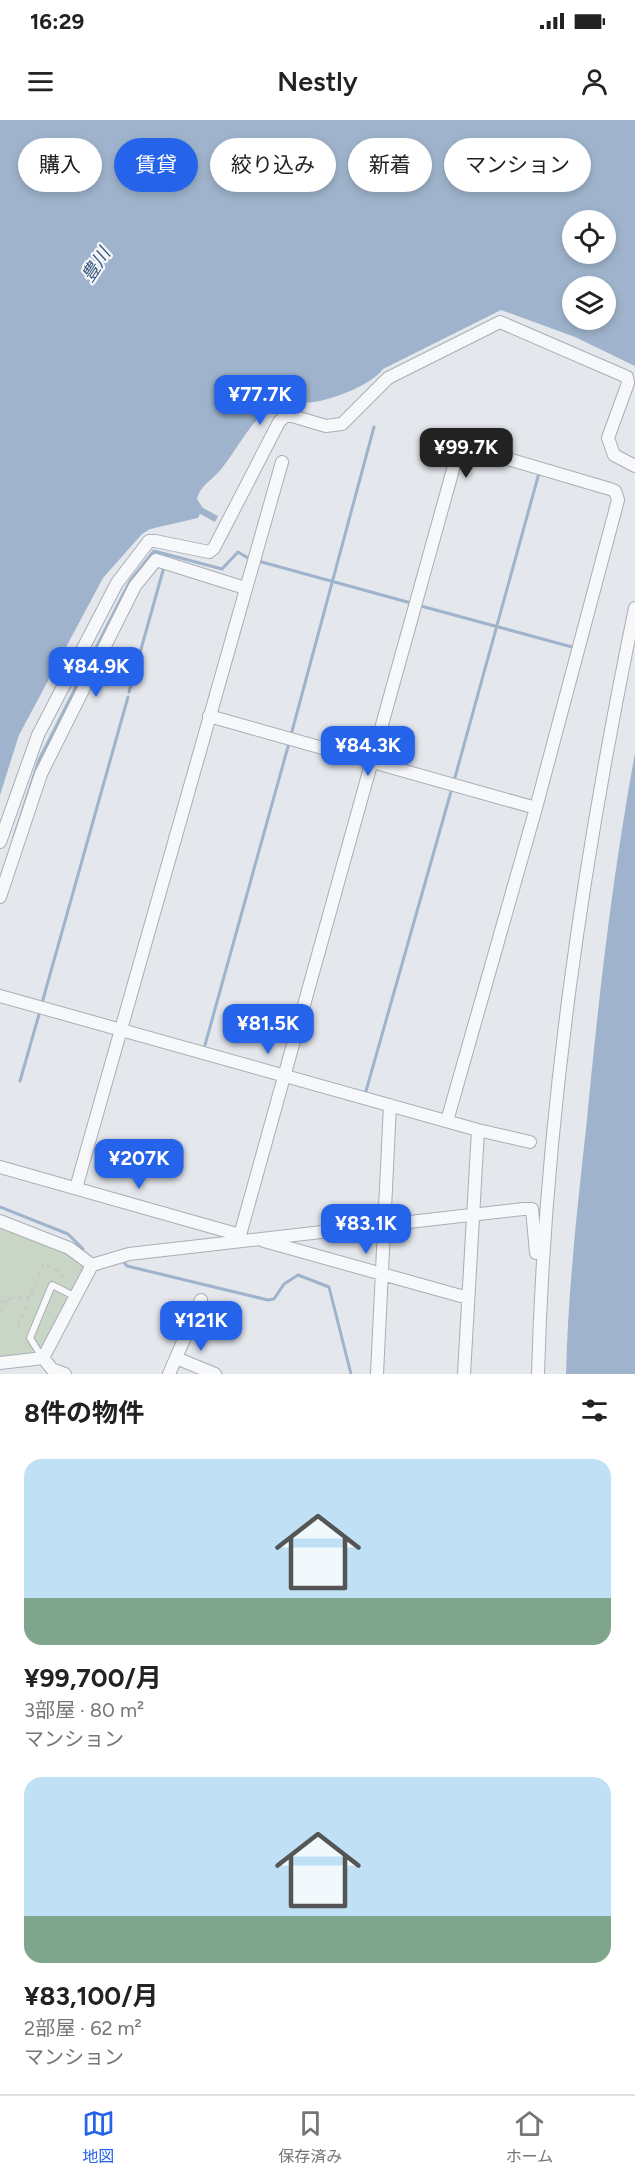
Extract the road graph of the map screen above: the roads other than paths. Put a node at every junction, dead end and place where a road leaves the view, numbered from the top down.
1 (282, 462) dead end
2 (635, 466) edge
3 (245, 588) junction
4 (635, 608) edge
5 (209, 716) junction
6 (372, 763) junction
7 (536, 808) junction
8 (0, 842) edge
9 (0, 897) edge
10 (0, 996) edge
11 (122, 1031) junction
12 (285, 1075) junction
13 (390, 1105) junction
14 (447, 1121) junction
15 (478, 1130) junction
16 (530, 1142) dead end
17 (0, 1167) edge
18 (76, 1188) junction
19 (472, 1215) junction
20 (0, 1221) edge
21 (385, 1225) junction
22 (240, 1238) junction
23 (256, 1239) junction
24 (92, 1265) junction
25 (541, 1272) junction
26 (382, 1275) junction
27 (76, 1297) junction
28 (468, 1298) junction
29 (201, 1300) dead end
30 (43, 1358) junction
31 (176, 1358) junction
32 (0, 1363) edge
33 (64, 1374) edge
34 (169, 1374) edge
35 (214, 1374) edge
36 (377, 1374) edge
37 (464, 1374) edge
38 (538, 1374) edge

1 - 3 street
2 - 8 street
3 - 5 street
3 - 9 street
4 - 25 street
5 - 6 street
5 - 11 street
6 - 7 street
6 - 7 street
6 - 12 street
7 - 14 street
10 - 11 street
11 - 12 street
11 - 18 street
12 - 13 street
12 - 22 street
13 - 14 street
13 - 21 street
14 - 15 street
15 - 16 street
15 - 19 street
17 - 18 street
18 - 22 street
19 - 21 street
19 - 25 street
19 - 28 street
20 - 24 street
21 - 23 street
21 - 26 street
22 - 23 street
22 - 24 street
23 - 26 street
24 - 27 street
25 - 38 street
26 - 28 street
26 - 36 street
27 - 30 street
27 - 30 lane
28 - 37 street
29 - 31 street
30 - 32 street
30 - 33 street
31 - 34 street
31 - 35 street

